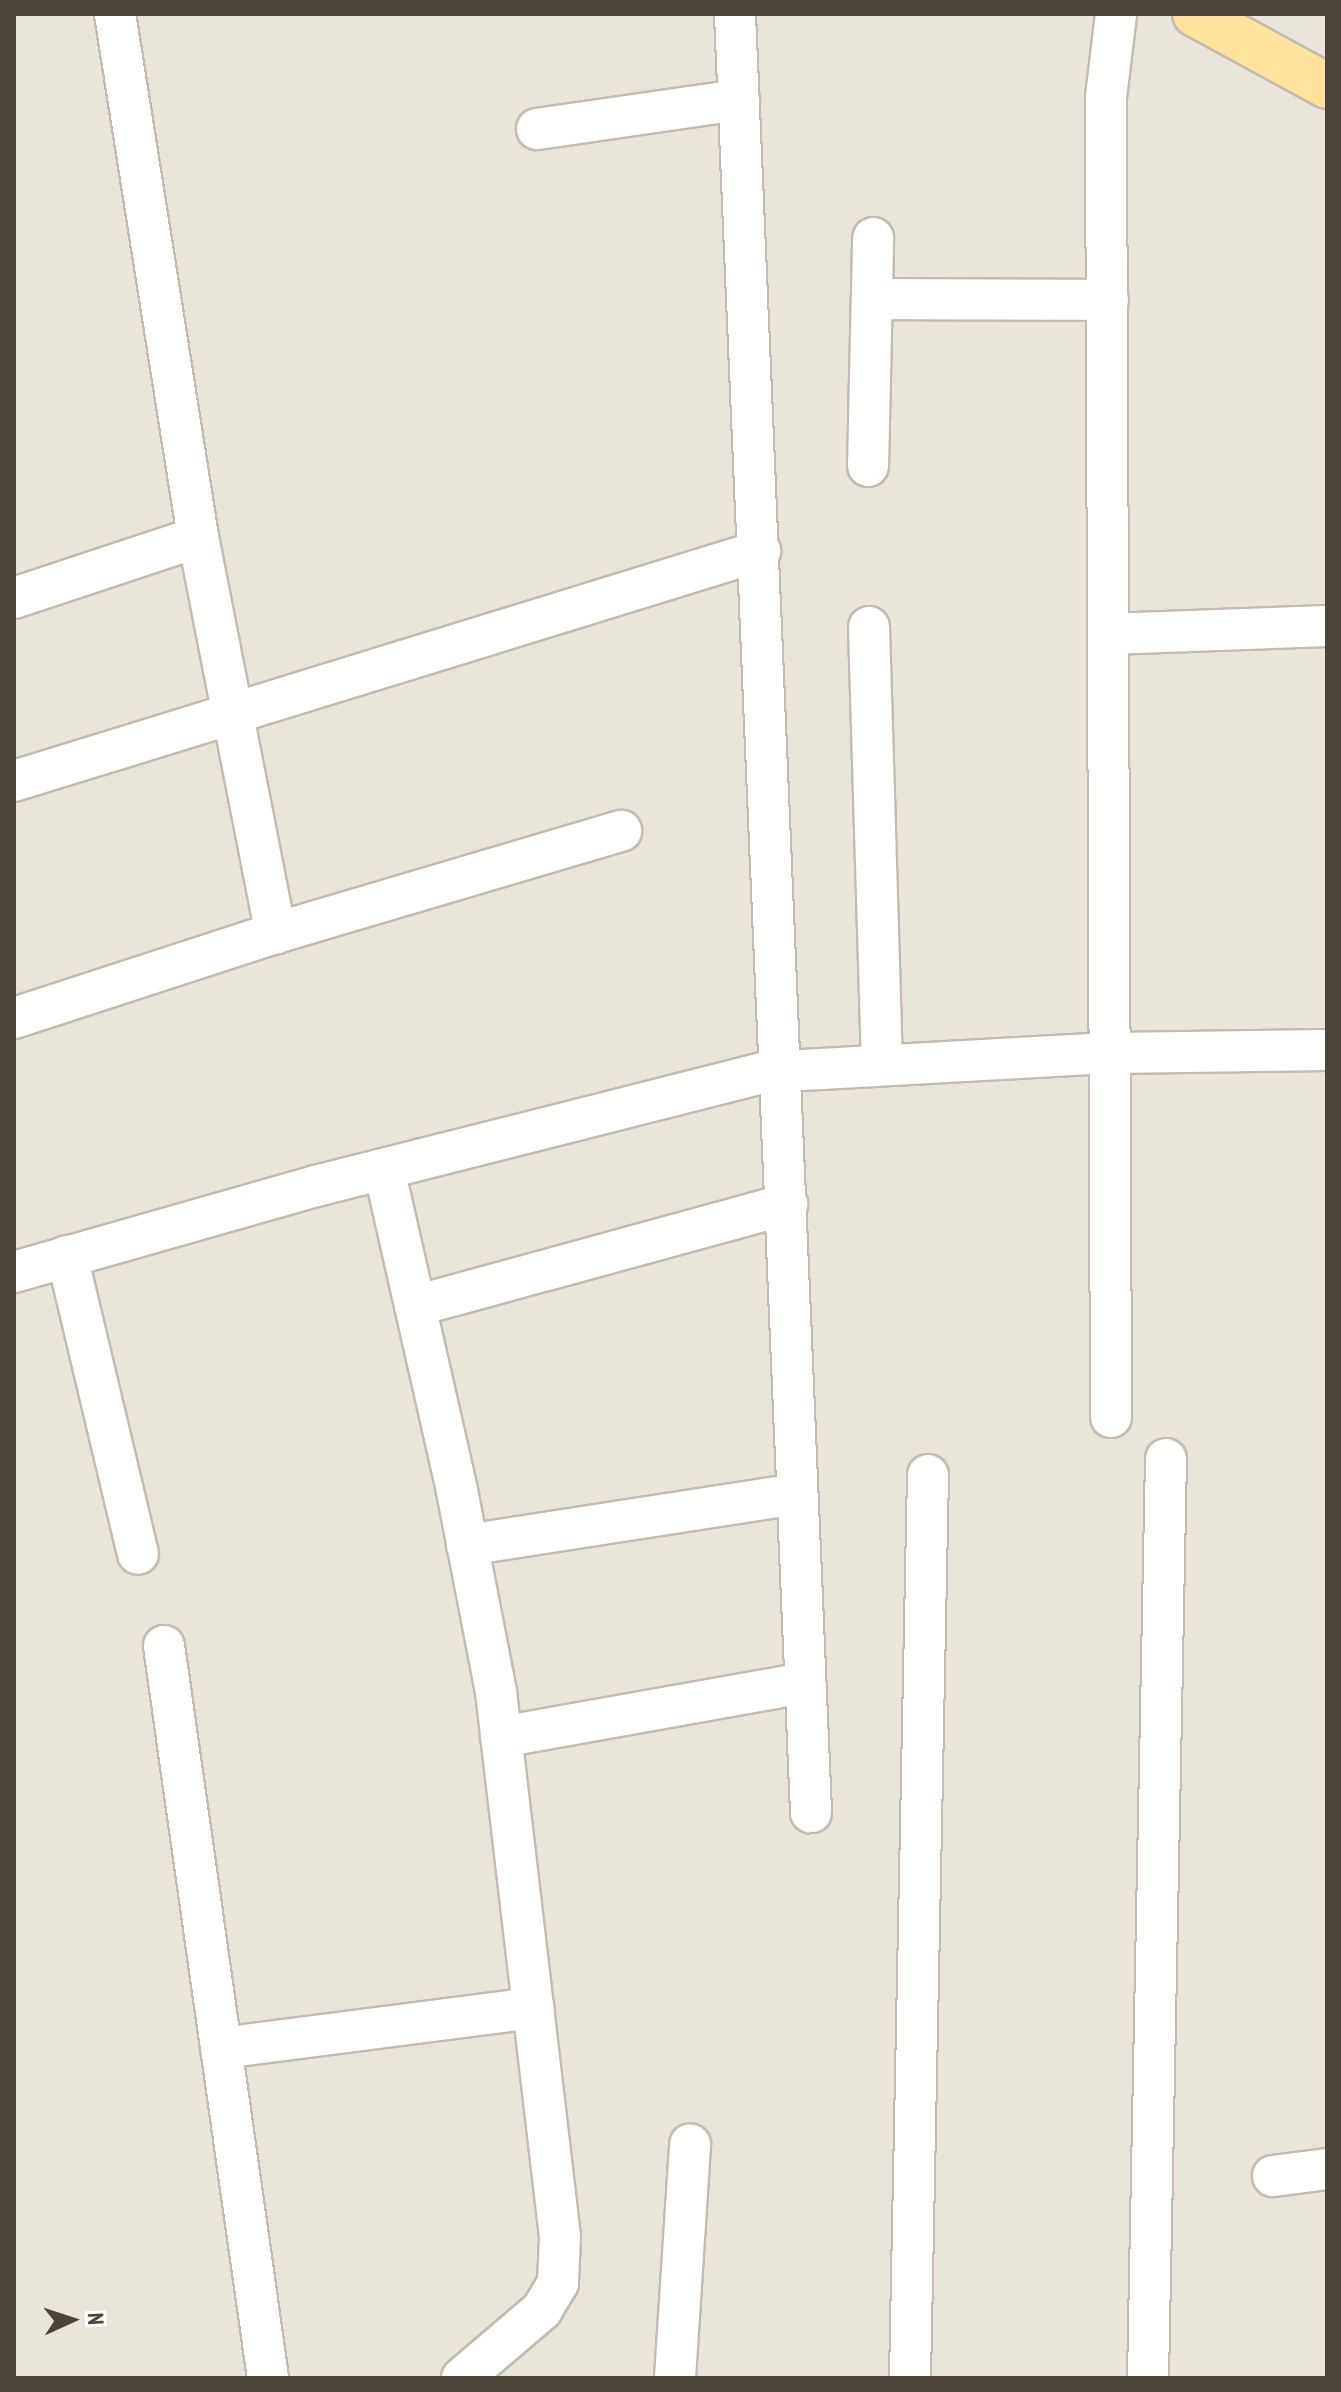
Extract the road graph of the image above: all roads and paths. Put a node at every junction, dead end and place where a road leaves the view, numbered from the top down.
1 (115, 14) edge
2 (735, 14) edge
3 (1116, 14) edge
4 (1195, 14) edge
5 (1327, 86) edge
6 (739, 100) junction
7 (537, 129) dead end
8 (873, 238) dead end
9 (872, 299) junction
10 (1108, 300) junction
11 (868, 466) dead end
12 (198, 537) junction
13 (760, 551) junction
14 (14, 598) edge
15 (1327, 626) edge
16 (869, 627) dead end
17 (1109, 634) junction
18 (232, 709) junction
19 (14, 781) edge
20 (621, 831) dead end
21 (276, 933) junction
22 (14, 1018) edge
23 (1327, 1050) edge
24 (1112, 1053) junction
25 (882, 1065) junction
26 (781, 1072) junction
27 (384, 1169) junction
28 (787, 1204) junction
29 (67, 1256) junction
30 (14, 1272) edge
31 (415, 1306) junction
32 (1111, 1417) dead end
33 (1166, 1459) dead end
34 (928, 1475) dead end
35 (796, 1494) junction
36 (467, 1545) junction
37 (138, 1554) dead end
38 (164, 1646) dead end
39 (803, 1683) junction
40 (501, 1737) junction
41 (811, 1812) dead end
42 (533, 2008) junction
43 (221, 2048) junction
44 (690, 2144) dead end
45 (1327, 2169) edge
46 (1273, 2176) dead end
47 (268, 2378) edge
48 (462, 2378) edge
49 (675, 2378) edge
50 (910, 2378) edge
51 (1148, 2378) edge

1 - 12 street
2 - 6 street
3 - 10 street
4 - 5 main road
6 - 7 street
6 - 13 street
8 - 9 street
9 - 10 street
9 - 11 street
10 - 17 street
12 - 14 street
12 - 18 street
13 - 18 street
13 - 26 street
15 - 17 street
16 - 25 street
17 - 24 street
18 - 19 street
18 - 21 street
20 - 21 street
21 - 22 street
23 - 24 street
24 - 25 street
24 - 32 street
25 - 26 street
26 - 27 street
26 - 28 street
27 - 29 street
27 - 31 street
28 - 31 street
28 - 35 street
29 - 30 street
29 - 37 street
31 - 36 street
33 - 51 street
34 - 50 street
35 - 36 street
35 - 39 street
36 - 40 street
38 - 43 street
39 - 40 street
39 - 41 street
40 - 42 street
42 - 43 street
42 - 48 street
43 - 47 street
44 - 49 street
45 - 46 street

